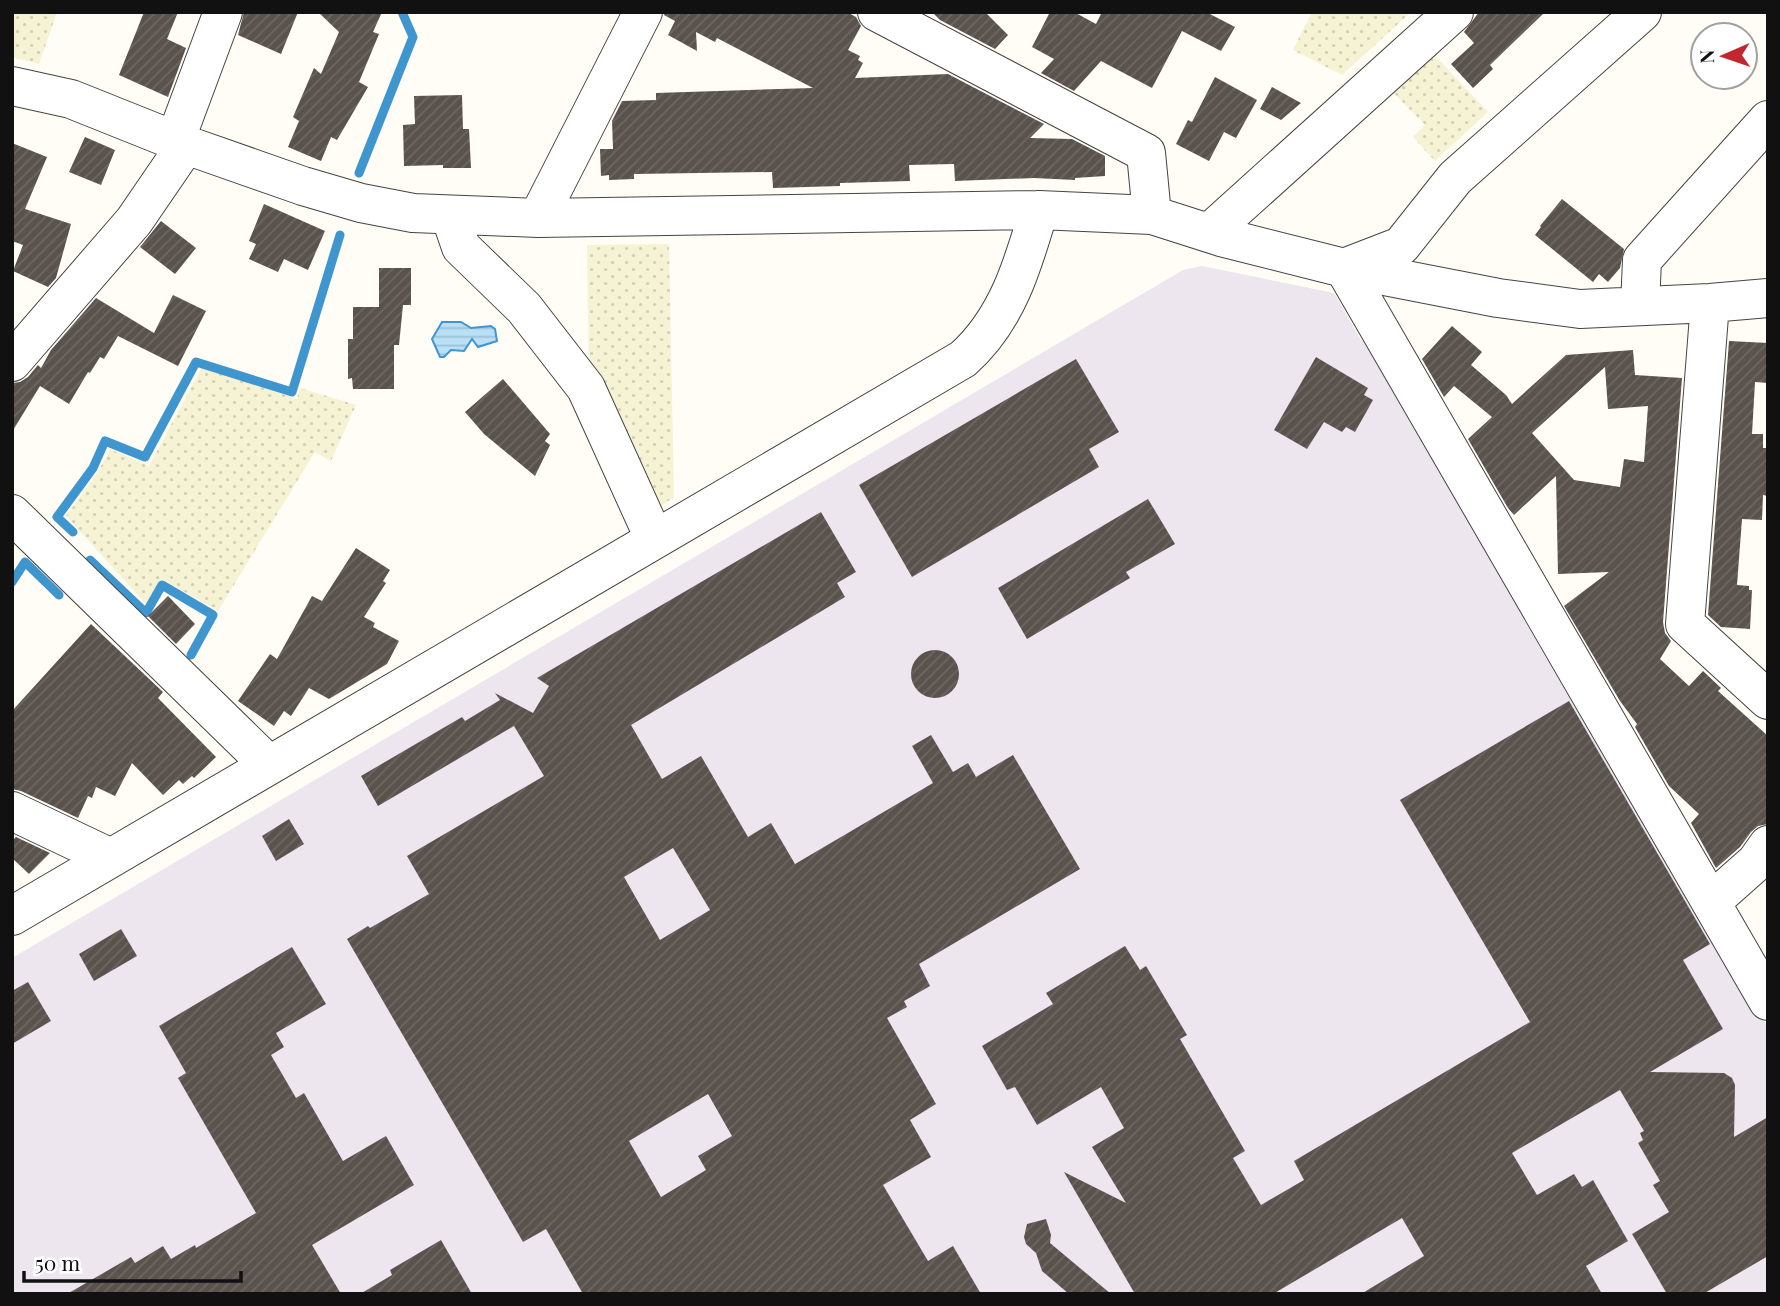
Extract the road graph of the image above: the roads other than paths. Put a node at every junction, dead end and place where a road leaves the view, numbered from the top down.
1 (223, 12) edge
2 (643, 12) edge
3 (877, 12) edge
4 (1454, 12) edge
5 (1642, 12) edge
6 (12, 86) edge
7 (1768, 120) edge
8 (180, 143) junction
9 (1039, 210) junction
10 (450, 215) junction
11 (1152, 215) junction
12 (538, 218) junction
13 (1209, 233) junction
14 (1345, 268) junction
15 (1768, 298) edge
16 (1710, 303) junction
17 (1640, 306) junction
18 (12, 362) edge
19 (12, 514) edge
20 (654, 538) junction
21 (1768, 700) edge
22 (269, 765) junction
23 (12, 811) edge
24 (1768, 845) edge
25 (111, 858) junction
26 (1711, 902) junction
27 (12, 916) edge
28 (1768, 1001) edge

1 - 8 street
2 - 12 street
3 - 11 street
4 - 13 street
5 - 14 street
6 - 8 street
7 - 17 street
8 - 10 street
8 - 18 street
9 - 11 street
9 - 12 street
9 - 20 street
10 - 12 street
10 - 20 street
11 - 13 street
13 - 14 street
14 - 17 street
14 - 26 street
15 - 16 street
16 - 17 street
16 - 21 street
19 - 22 street
20 - 22 street
22 - 25 street
23 - 25 street
24 - 26 street
25 - 27 street
26 - 28 street

